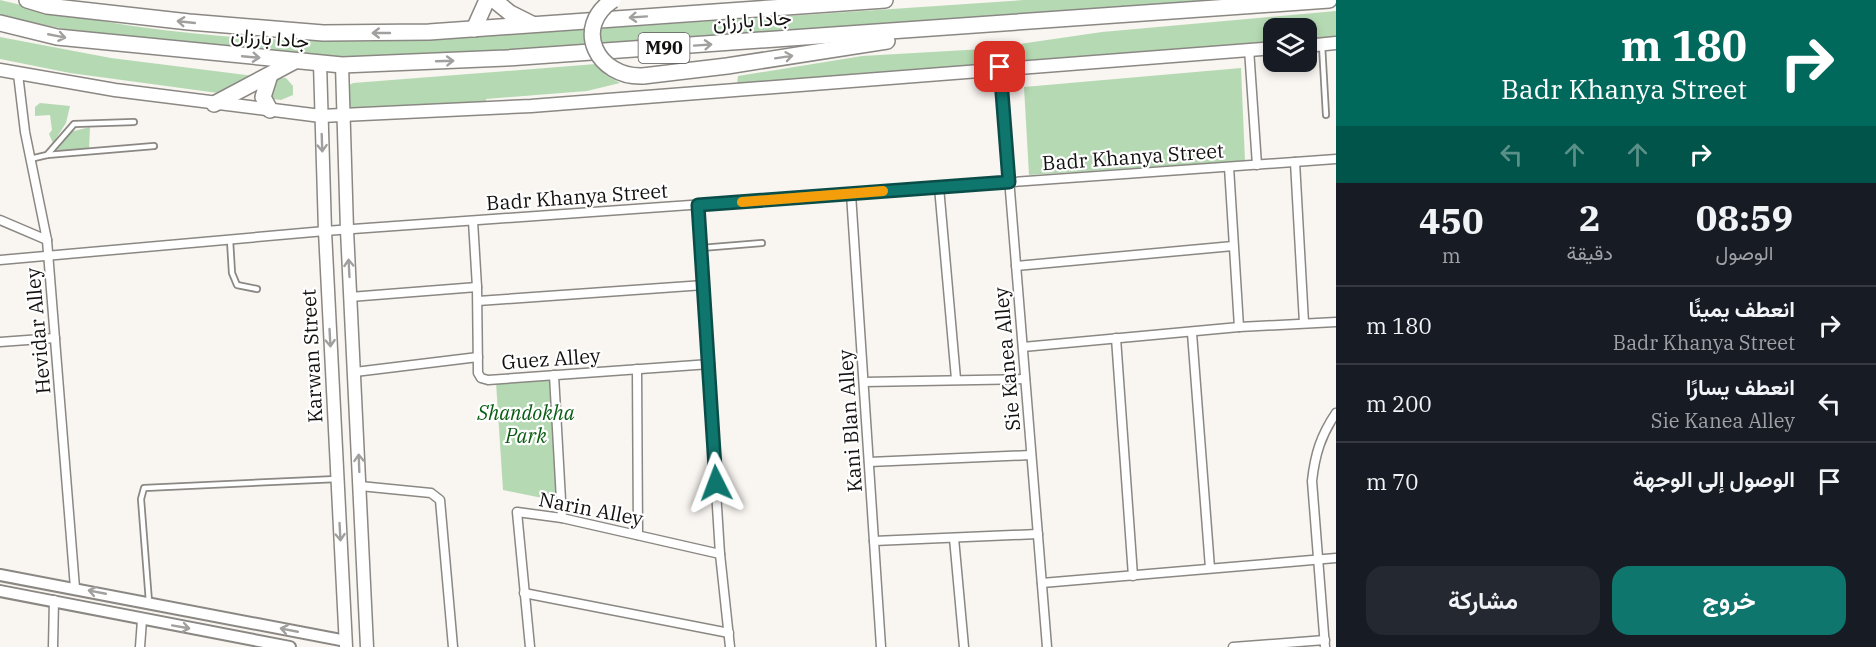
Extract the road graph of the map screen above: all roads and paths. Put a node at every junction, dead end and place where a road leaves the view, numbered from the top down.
1 (27, 0) edge
2 (486, 0) edge
3 (494, 0) edge
4 (613, 0) edge
5 (885, 0) edge
6 (1329, 0) edge
7 (0, 23) edge
8 (1008, 24) junction
9 (535, 25) junction
10 (474, 29) junction
11 (1336, 44) edge
12 (1317, 45) edge
13 (1322, 45) junction
14 (1263, 48) edge
15 (1249, 49) junction
16 (295, 61) junction
17 (320, 63) junction
18 (342, 65) junction
19 (1000, 67) junction
20 (0, 70) edge
21 (18, 74) junction
22 (270, 75) junction
23 (214, 104) junction
24 (270, 110) junction
25 (1326, 115) dead end
26 (321, 116) junction
27 (343, 116) junction
28 (134, 122) dead end
29 (154, 146) dead end
30 (48, 155) junction
31 (30, 159) junction
32 (1336, 159) edge
33 (1295, 162) junction
34 (1257, 165) junction
35 (1229, 167) junction
36 (1009, 182) junction
37 (939, 187) junction
38 (851, 194) junction
39 (698, 205) junction
40 (0, 220) edge
41 (473, 220) junction
42 (347, 230) junction
43 (325, 231) junction
44 (47, 240) junction
45 (230, 240) junction
46 (762, 243) dead end
47 (1233, 246) junction
48 (701, 248) junction
49 (48, 255) junction
50 (0, 260) edge
51 (1016, 266) junction
52 (704, 285) junction
53 (477, 287) junction
54 (257, 288) dead end
55 (350, 297) junction
56 (478, 301) junction
57 (1336, 322) edge
58 (1304, 323) junction
59 (1239, 327) junction
60 (1192, 333) junction
61 (55, 338) junction
62 (1116, 338) junction
63 (0, 342) edge
64 (1023, 347) junction
65 (478, 357) junction
66 (710, 364) junction
67 (637, 369) junction
68 (355, 372) junction
69 (554, 375) junction
70 (956, 379) junction
71 (1025, 379) junction
72 (864, 382) junction
73 (1336, 413) edge
74 (1031, 455) junction
75 (869, 462) junction
76 (338, 479) junction
77 (360, 486) junction
78 (562, 518) junction
79 (1038, 534) junction
80 (638, 535) junction
81 (954, 538) junction
82 (874, 541) junction
83 (720, 554) junction
84 (1336, 558) edge
85 (1318, 559) junction
86 (1210, 568) junction
87 (0, 575) edge
88 (1133, 576) junction
89 (1042, 583) junction
90 (75, 588) junction
91 (0, 591) edge
92 (524, 593) junction
93 (54, 600) junction
94 (149, 602) junction
95 (142, 620) junction
96 (729, 633) junction
97 (346, 644) edge
98 (1325, 644) edge
99 (370, 646) edge
100 (53, 647) edge
101 (140, 647) edge
102 (290, 647) edge
103 (453, 647) edge
104 (530, 647) edge
105 (730, 647) edge
106 (881, 647) edge
107 (964, 647) edge
108 (1047, 647) edge
109 (1233, 647) edge

10 -> 1 highway, جادا بارزان / M90
2 - 10 highway
3 - 9 highway
4 -> 8 highway, bridge
5 -> 9 highway, جادا بارزان / M90
6 - 8 highway, جادا بارزان / M90
7 -> 16 highway, جادا بارزان / M90
18 -> 8 highway, جادا بارزان / M90
9 - 10 highway, جادا بارزان / M90
11 - 13 main road
12 - 13 main road
13 - 25 lane
14 - 15 main road
15 - 19 main road
15 - 34 street
16 - 17 highway, جادا بارزان / M90
16 - 22 highway
17 - 18 highway, جادا بارزان / M90
17 - 26 main road, Karwan Street
18 - 27 main road, Karwan Street
19 - 27 main road
19 - 36 street, Sie Kanea Alley
20 - 21 main road
21 - 23 main road
21 - 31 street, Hevidar Alley
22 - 23 highway
22 - 24 highway
23 - 24 main road
24 - 26 main road
26 - 27 main road
26 -> 43 main road, Karwan Street
27 - 42 main road, Karwan Street
28 - 30 lane
29 - 30 lane
30 - 31 lane
31 - 44 street, Hevidar Alley
32 - 33 street, Badr Khanya Street
33 - 34 street, Badr Khanya Street
33 - 58 street
34 - 35 street, Badr Khanya Street
35 - 36 street, Badr Khanya Street
35 - 47 street
36 - 37 street, Badr Khanya Street
36 - 51 street, Sie Kanea Alley
37 - 38 street, Badr Khanya Street
37 - 70 street
38 - 39 street, Badr Khanya Street
38 - 72 street, Kani Blan Alley
39 - 41 street, Badr Khanya Street
39 - 48 street
40 - 44 street
41 - 42 street, Badr Khanya Street
41 - 53 street, Guez Alley
42 - 43 street, Badr Khanya Street
55 -> 42 main road, Karwan Street
43 - 45 street, Badr Khanya Street
43 -> 76 main road, Karwan Street
44 - 49 street, Hevidar Alley
45 - 49 street, Badr Khanya Street
45 - 54 lane
46 - 48 lane
47 - 51 street
47 - 59 street
48 - 52 street
49 - 50 street, Badr Khanya Street
49 - 61 street, Hevidar Alley
51 - 64 street, Sie Kanea Alley
52 - 56 street
52 - 66 street
53 - 55 street
53 - 56 street, Guez Alley
55 - 68 main road, Karwan Street
56 - 65 street, Guez Alley
57 - 58 street
58 - 59 street
59 - 60 street
60 - 62 street
60 - 86 street
61 - 63 street
61 - 90 street, Hevidar Alley
62 - 64 street
62 - 88 street
64 - 71 street, Sie Kanea Alley
65 - 68 street
65 - 69 street, Guez Alley
66 - 67 street, Guez Alley
66 - 83 street
67 - 69 street, Guez Alley
67 - 80 street
77 -> 68 main road, Karwan Street
69 - 78 street
70 - 71 street
70 - 72 street
71 - 74 street, Sie Kanea Alley
72 - 75 street, Kani Blan Alley
73 - 85 street
74 - 75 street
74 - 79 street, Sie Kanea Alley
75 - 82 street, Kani Blan Alley
76 - 94 lane
76 -> 97 main road, Karwan Street
77 - 99 main road, Karwan Street
77 - 103 street
78 - 80 street, Narin Alley
78 - 92 street, Narin Alley
79 - 81 street
79 - 89 street, Sie Kanea Alley
80 - 83 street, Narin Alley
81 - 82 street
81 - 107 street
82 - 106 street, Kani Blan Alley
83 - 96 street
84 - 85 street
85 - 86 street
85 - 98 street
86 - 88 street
87 - 90 street
88 - 89 street
89 - 108 street, Sie Kanea Alley
94 -> 90 street
91 - 93 street
92 - 96 street
92 - 104 street, Narin Alley
93 - 95 street
93 - 100 street
97 -> 94 street
95 - 101 street
95 -> 102 street
96 - 105 street
97 - 99 main road
98 - 109 street

